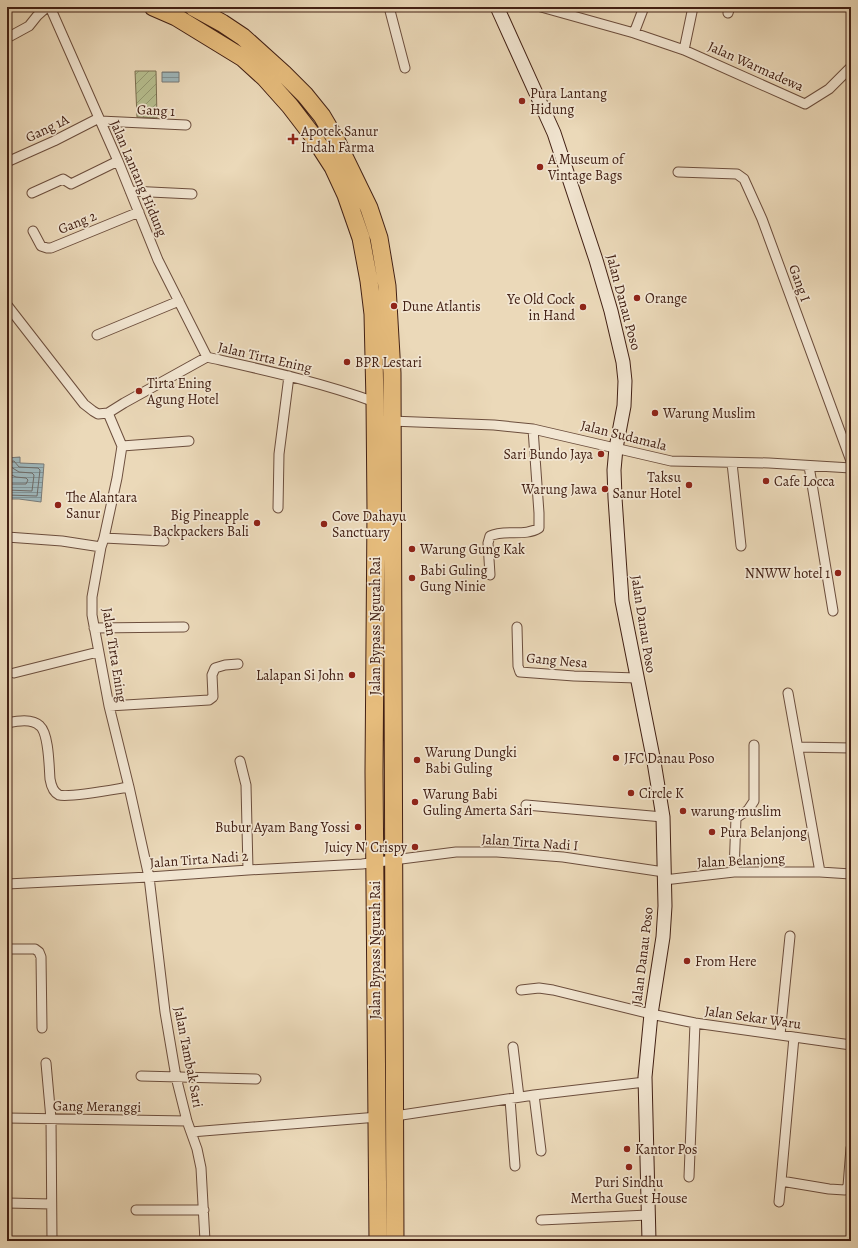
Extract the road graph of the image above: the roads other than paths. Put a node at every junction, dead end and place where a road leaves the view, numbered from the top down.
1 (49, 7) edge
2 (153, 7) edge
3 (194, 7) edge
4 (389, 7) edge
5 (497, 7) edge
6 (541, 7) edge
7 (644, 7) edge
8 (693, 7) edge
9 (634, 32) junction
10 (7, 38) edge
11 (684, 50) junction
12 (851, 67) edge
13 (405, 68) dead end
14 (100, 119) junction
15 (186, 125) dead end
16 (118, 161) junction
17 (7, 162) edge
18 (678, 172) dead end
19 (130, 191) junction
20 (32, 193) dead end
21 (192, 194) dead end
22 (139, 212) junction
23 (33, 231) dead end
24 (179, 301) junction
25 (7, 304) edge
26 (97, 335) dead end
27 (207, 357) junction
28 (290, 376) junction
29 (375, 402) junction
30 (108, 413) junction
31 (391, 421) junction
32 (533, 429) junction
33 (189, 441) dead end
34 (122, 446) junction
35 (616, 448) junction
36 (851, 461) edge
37 (732, 463) junction
38 (808, 466) junction
39 (851, 468) edge
40 (278, 508) dead end
41 (7, 537) edge
42 (164, 541) dead end
43 (103, 543) junction
44 (741, 546) dead end
45 (490, 575) dead end
46 (833, 612) dead end
47 (184, 627) dead end
48 (94, 628) junction
49 (517, 628) dead end
50 (98, 652) junction
51 (238, 664) dead end
52 (14, 673) dead end
53 (637, 678) junction
54 (788, 693) dead end
55 (109, 706) junction
56 (7, 723) edge
57 (754, 745) dead end
58 (798, 747) junction
59 (851, 748) edge
60 (240, 761) dead end
61 (129, 787) junction
62 (526, 805) dead end
63 (663, 817) junction
64 (393, 860) junction
65 (375, 862) junction
66 (248, 870) junction
67 (734, 872) junction
68 (820, 872) junction
69 (851, 874) edge
70 (664, 876) junction
71 (149, 877) junction
72 (7, 884) edge
73 (790, 936) dead end
74 (7, 949) edge
75 (521, 990) dead end
76 (651, 1014) junction
77 (695, 1023) junction
78 (42, 1028) dead end
79 (780, 1035) junction
80 (794, 1037) junction
81 (851, 1045) edge
82 (513, 1047) dead end
83 (46, 1063) dead end
84 (141, 1076) dead end
85 (176, 1077) junction
86 (256, 1079) dead end
87 (645, 1082) junction
88 (534, 1095) junction
89 (515, 1098) junction
90 (395, 1116) junction
91 (378, 1117) junction
92 (7, 1118) edge
93 (51, 1119) junction
94 (187, 1121) junction
95 (191, 1132) junction
96 (851, 1148) edge
97 (541, 1151) dead end
98 (515, 1166) dead end
99 (688, 1177) dead end
100 (781, 1181) junction
101 (779, 1202) dead end
102 (7, 1203) edge
103 (51, 1204) junction
104 (136, 1210) dead end
105 (204, 1210) junction
106 (648, 1215) junction
107 (541, 1220) dead end
108 (52, 1241) edge
109 (205, 1241) edge
110 (378, 1241) edge
111 (395, 1241) edge
112 (649, 1241) edge

1 - 10 street
1 - 14 street, Jalan Lantang Hidung
2 - 29 highway, Jalan Bypass Ngurah Rai
3 - 31 highway, Jalan Bypass Ngurah Rai
4 - 13 street
5 - 35 street, Jalan Danau Poso
6 - 9 street, Jalan Warmadewa
7 - 9 street
8 - 11 street
9 - 11 street, Jalan Warmadewa
11 - 12 street, Jalan Warmadewa
14 - 15 street, Gang 1
14 - 16 street, Jalan Lantang Hidung
14 - 17 street, Gang 1A
16 - 19 street, Jalan Lantang Hidung
16 - 20 street
18 - 36 street, Gang I
19 - 21 street
19 - 22 street, Jalan Lantang Hidung
22 - 23 street, Gang 2
22 - 24 street, Jalan Lantang Hidung
24 - 26 street
24 - 27 street, Jalan Lantang Hidung
25 - 30 street
27 - 28 street, Jalan Tirta Ening
27 - 30 street, Jalan Tirta Ening
28 - 29 street, Jalan Tirta Ening
28 - 40 street
29 - 65 highway, Jalan Bypass Ngurah Rai
30 - 34 street
31 - 32 street, Jalan Sudamala
31 - 64 highway, Jalan Bypass Ngurah Rai
32 - 35 street, Jalan Sudamala
32 - 45 street
33 - 34 street
34 - 43 street, Jalan Tirta Ening
35 - 37 street, Jalan Sudamala
35 - 53 street, Jalan Danau Poso
37 - 38 street, Jalan Sudamala
37 - 44 street
38 - 39 street, Jalan Sudamala
38 - 46 street
41 - 43 street
42 - 43 street
43 - 48 street, Jalan Tirta Ening
47 - 48 street
48 - 50 street, Jalan Tirta Ening
49 - 53 street, Gang Nesa
50 - 52 street
50 - 55 street, Jalan Tirta Ening
51 - 55 street
53 - 63 street, Jalan Danau Poso
54 - 58 street
55 - 61 street, Jalan Tirta Ening
56 - 61 street
57 - 67 street
58 - 59 street
58 - 68 street
60 - 66 street
61 - 71 street, Jalan Tirta Ening
62 - 63 street
63 - 70 street, Jalan Danau Poso
64 - 65 street, Jalan Tirta Nadi 2
64 - 70 street, Jalan Tirta Nadi I
64 - 90 highway, Jalan Bypass Ngurah Rai
65 - 66 street, Jalan Tirta Nadi 2
65 - 91 highway, Jalan Bypass Ngurah Rai
66 - 71 street, Jalan Tirta Nadi 2
67 - 68 street, Jalan Belanjong
67 - 70 street, Jalan Belanjong
68 - 69 street, Jalan Belanjong
70 - 76 street, Jalan Danau Poso
71 - 72 street, Jalan Tirta Nadi 2
71 - 85 street, Jalan Tambak Sari
73 - 79 street
74 - 78 street
75 - 76 street, Jalan Sekar Waru
76 - 77 street, Jalan Sekar Waru
76 - 87 street, Jalan Danau Poso
77 - 79 street, Jalan Sekar Waru
77 - 99 street
79 - 80 street, Jalan Sekar Waru
80 - 81 street, Jalan Sekar Waru
80 - 100 street
82 - 89 street
83 - 93 street
84 - 85 street
85 - 86 street
85 - 94 street, Jalan Tambak Sari
87 - 88 street
87 - 106 street, Jalan Danau Poso
88 - 89 street
88 - 97 street
89 - 90 street
89 - 98 street
90 - 111 highway, Jalan Bypass Ngurah Rai
91 - 95 street
91 - 110 highway, Jalan Bypass Ngurah Rai
92 - 93 street, Gang Meranggi
93 - 94 street, Gang Meranggi
93 - 103 street
94 - 95 street, Jalan Tambak Sari
95 - 105 street, Jalan Tambak Sari
96 - 100 street
100 - 101 street
102 - 103 street
103 - 108 street
104 - 105 street
105 - 109 street, Jalan Tambak Sari
106 - 107 street
106 - 112 street, Jalan Danau Poso

